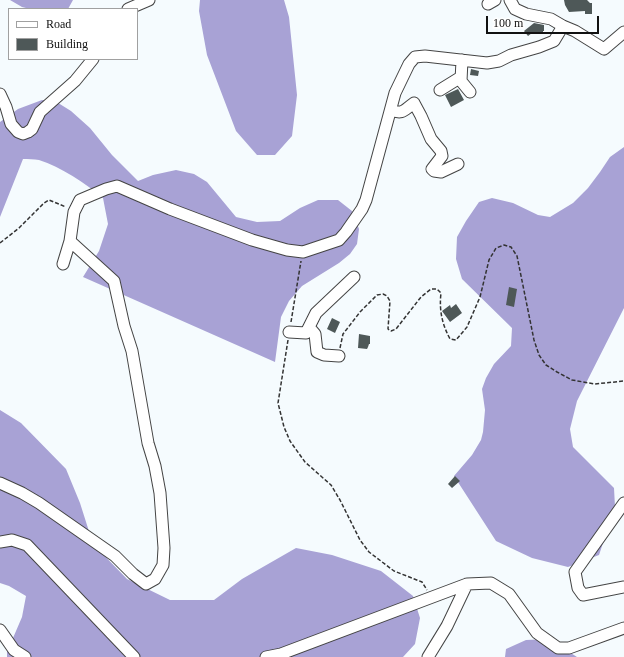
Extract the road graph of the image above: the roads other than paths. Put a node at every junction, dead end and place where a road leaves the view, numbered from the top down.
1 (149, 0) edge
2 (510, 0) edge
3 (130, 8) edge
4 (563, 26) junction
5 (624, 32) edge
6 (93, 60) edge
7 (462, 60) junction
8 (461, 77) junction
9 (440, 90) dead end
10 (470, 92) dead end
11 (0, 94) edge
12 (391, 110) junction
13 (458, 164) dead end
14 (70, 241) junction
15 (62, 264) dead end
16 (354, 277) dead end
17 (309, 327) junction
18 (289, 332) road end
19 (339, 356) road end
20 (0, 483) edge
21 (624, 503) edge
22 (0, 542) edge
23 (467, 584) junction
24 (624, 587) edge
25 (624, 628) edge
26 (0, 630) edge
27 (25, 657) edge
28 (134, 657) edge
29 (266, 657) edge
30 (428, 657) edge

1 - 3 street
2 - 4 street
4 - 5 street
4 - 7 street
6 - 11 street
7 - 8 street
7 - 12 street
8 - 9 street
8 - 10 street
12 - 13 street
12 - 14 street
14 - 15 street
14 - 20 street
16 - 17 street
17 - 18 street
17 - 19 street
21 - 24 street
22 - 28 street
23 - 25 street
23 - 29 street
23 - 30 street
26 - 27 street

